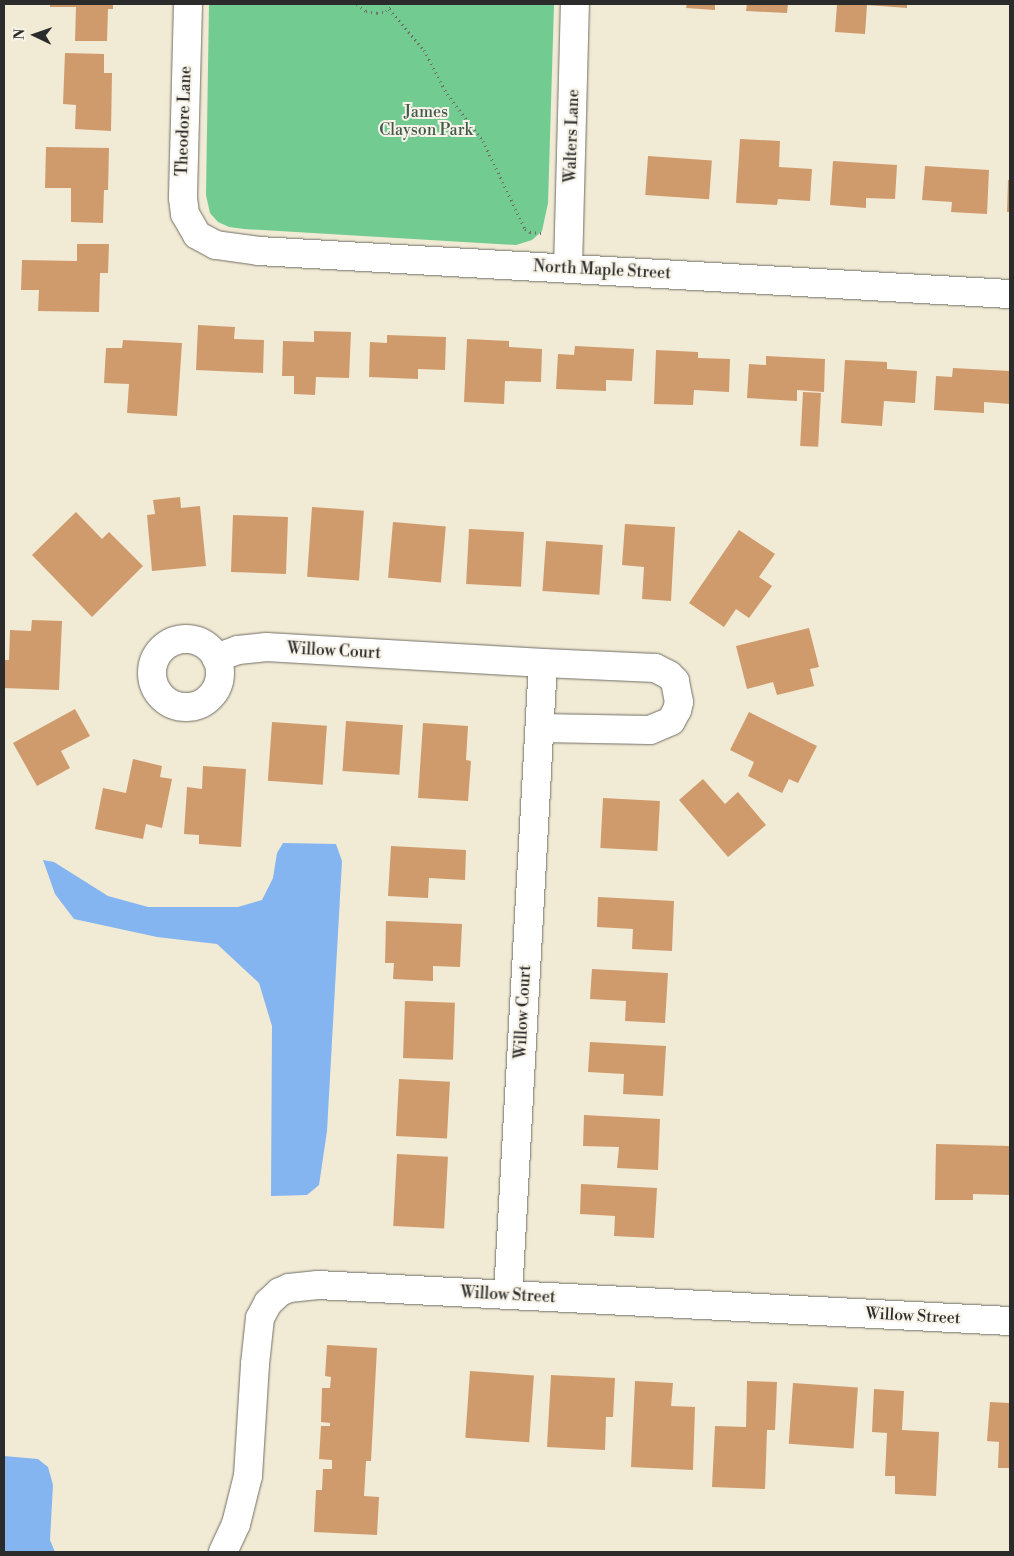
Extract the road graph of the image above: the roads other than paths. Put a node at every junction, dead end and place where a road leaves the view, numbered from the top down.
1 (188, 4) edge
2 (575, 4) edge
3 (197, 235) joint
4 (568, 268) junction
5 (1010, 294) edge
6 (216, 658) dead end
7 (544, 663) junction
8 (540, 728) junction
9 (508, 1295) junction
10 (1010, 1321) edge
11 (223, 1552) edge

1 - 3 street, Theodore Lane
2 - 4 street, Walters Lane
3 - 4 street, North Maple Street
4 - 5 street, North Maple Street
6 - 7 street, Willow Court
7 - 8 street, Willow Court
7 - 8 street, Willow Court
8 - 9 street, Willow Court
9 - 10 street, Willow Street
9 - 11 street, Willow Street

